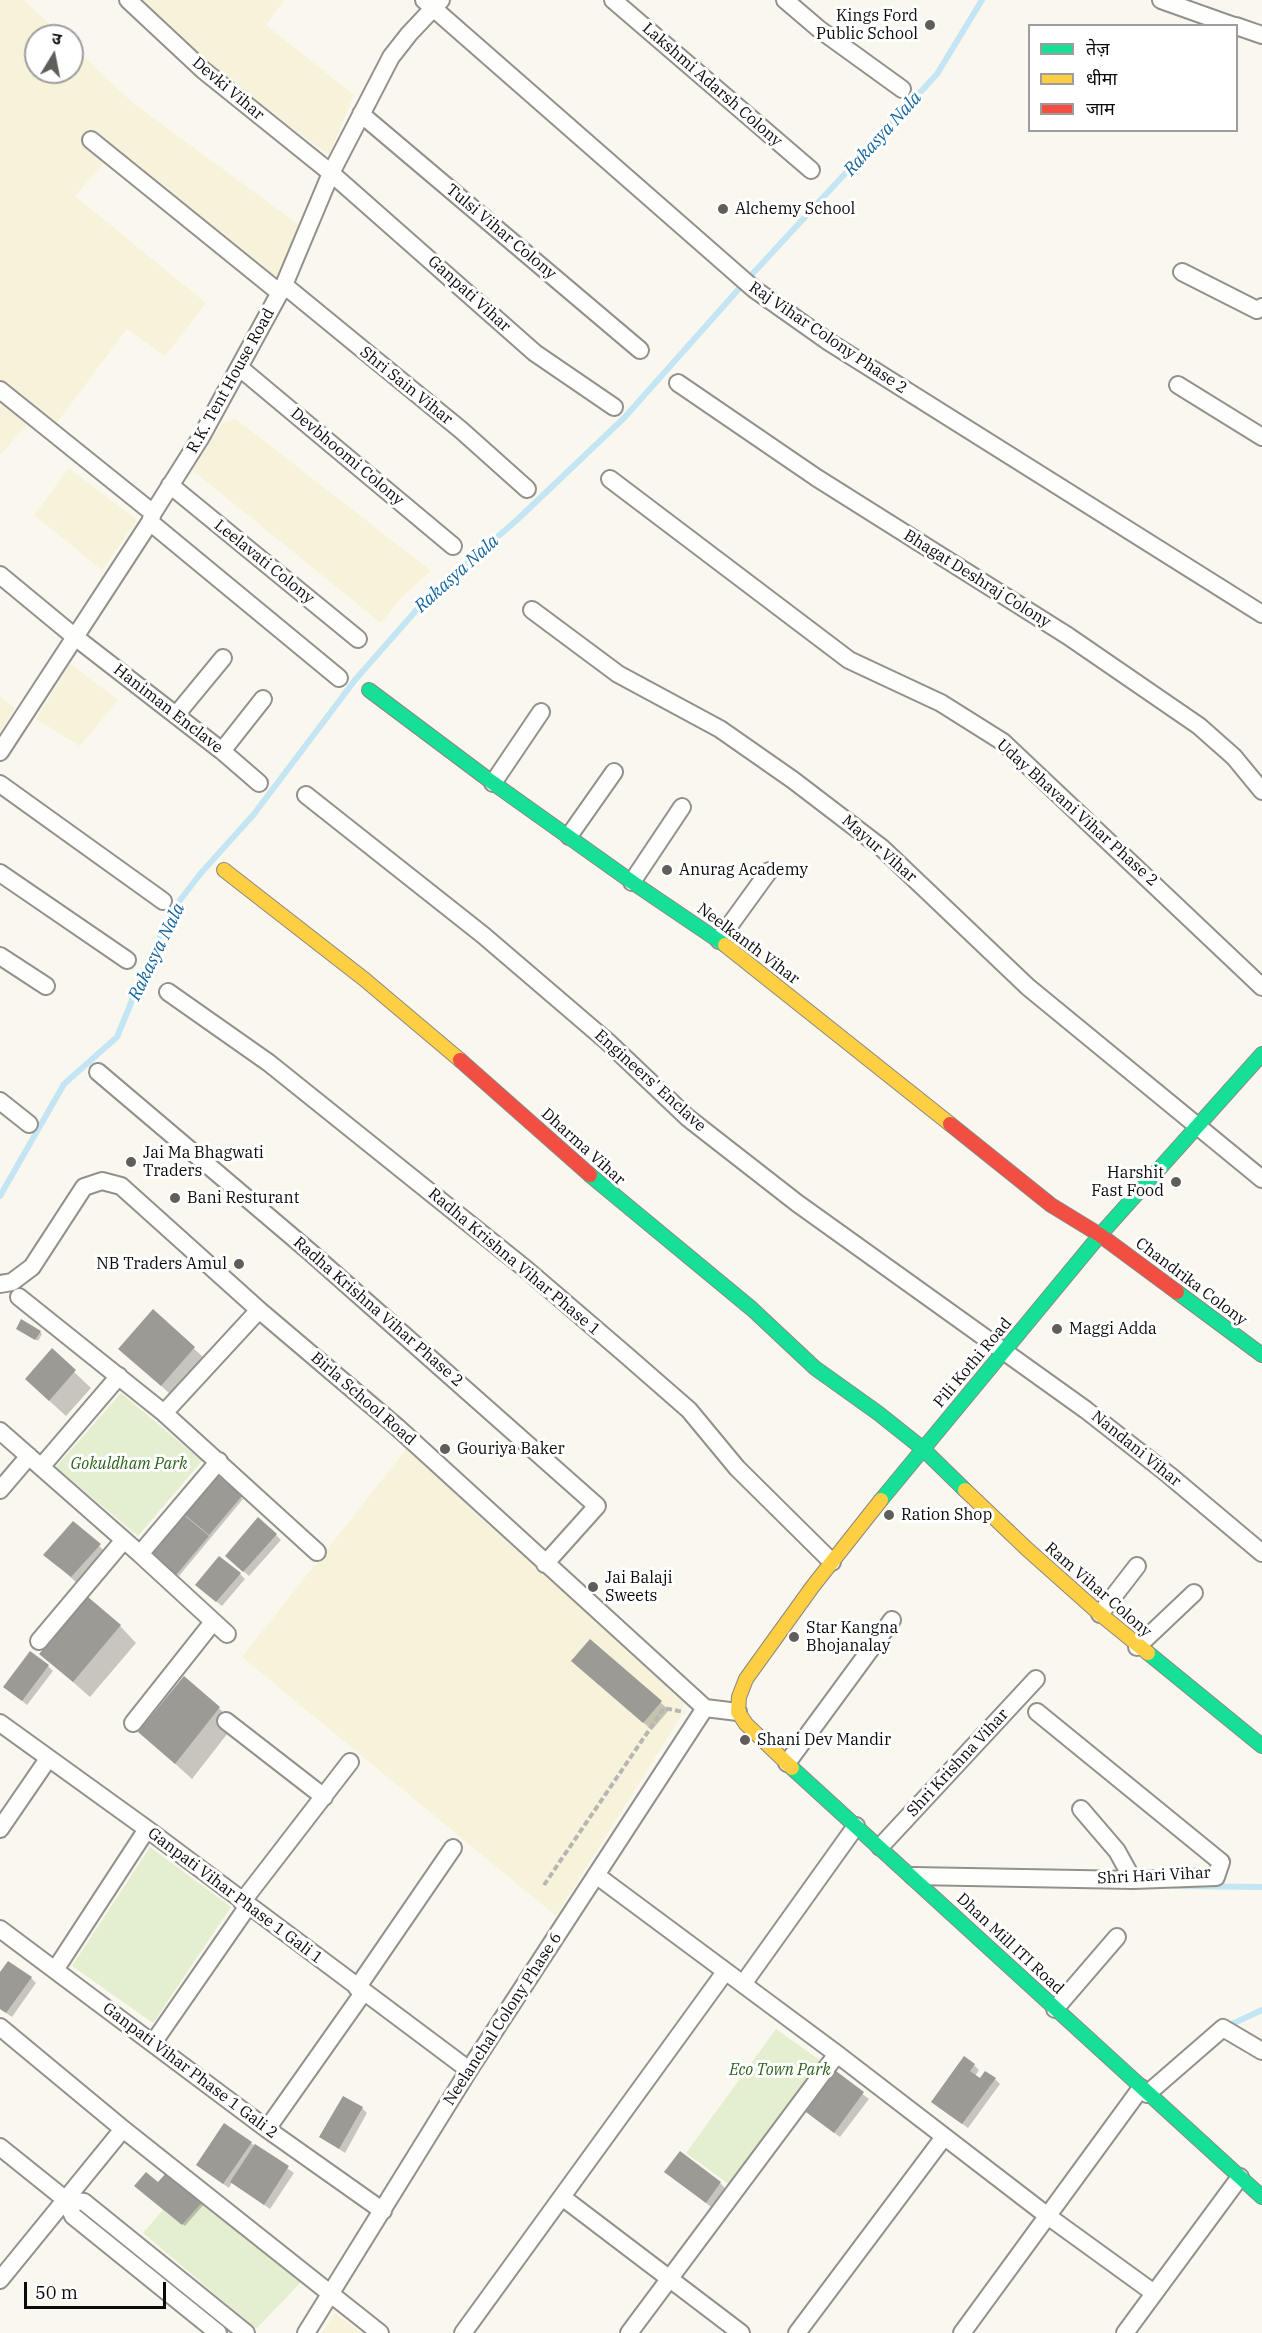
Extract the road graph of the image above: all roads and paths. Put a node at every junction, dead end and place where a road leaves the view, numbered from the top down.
1 (128, 0) edge
2 (613, 0) edge
3 (785, 0) edge
4 (1161, 0) edge
5 (433, 3) edge
6 (1229, 24) edge
7 (1238, 27) edge
8 (1262, 35) edge
9 (902, 89) dead end
10 (362, 114) junction
11 (91, 140) dead end
12 (811, 170) dead end
13 (331, 173) junction
14 (1182, 272) dead end
15 (282, 289) junction
16 (1262, 307) edge
17 (640, 350) dead end
18 (240, 368) junction
19 (678, 383) dead end
20 (1179, 385) dead end
21 (0, 390) edge
22 (614, 407) dead end
23 (1262, 438) edge
24 (610, 478) dead end
25 (170, 485) junction
26 (527, 489) dead end
27 (152, 518) junction
28 (453, 546) dead end
29 (0, 575) edge
30 (532, 609) dead end
31 (1262, 614) edge
32 (75, 637) junction
33 (358, 639) dead end
34 (223, 658) dead end
35 (339, 678) dead end
36 (369, 690) dead end
37 (263, 699) dead end
38 (541, 712) dead end
39 (176, 715) junction
40 (222, 751) junction
41 (0, 752) edge
42 (614, 772) dead end
43 (259, 783) dead end
44 (494, 783) junction
45 (0, 784) edge
46 (1262, 791) edge
47 (306, 795) dead end
48 (682, 807) dead end
49 (569, 836) junction
50 (224, 870) dead end
51 (769, 872) dead end
52 (0, 873) edge
53 (632, 882) junction
54 (163, 901) dead end
55 (719, 940) junction
56 (0, 956) edge
57 (127, 960) dead end
58 (46, 986) dead end
59 (1262, 987) edge
60 (168, 992) dead end
61 (1262, 1054) edge
62 (98, 1072) dead end
63 (0, 1101) edge
64 (29, 1124) dead end
65 (1197, 1126) junction
66 (1262, 1179) edge
67 (1100, 1235) junction
68 (0, 1284) edge
69 (19, 1297) dead end
70 (259, 1310) junction
71 (1004, 1352) junction
72 (1262, 1355) edge
73 (119, 1376) junction
74 (164, 1413) junction
75 (0, 1431) edge
76 (922, 1448) junction
77 (219, 1461) junction
78 (35, 1462) junction
79 (0, 1490) edge
80 (123, 1540) junction
81 (317, 1552) dead end
82 (1262, 1553) edge
83 (140, 1554) junction
84 (832, 1562) junction
85 (545, 1564) junction
86 (1137, 1566) dead end
87 (1194, 1593) dead end
88 (1100, 1614) junction
89 (892, 1620) dead end
90 (213, 1622) junction
91 (227, 1635) dead end
92 (39, 1641) dead end
93 (1137, 1647) junction
94 (1036, 1679) dead end
95 (702, 1712) junction
96 (738, 1712) junction
97 (1037, 1712) dead end
98 (226, 1721) dead end
99 (0, 1723) edge
100 (133, 1723) dead end
101 (1262, 1746) edge
102 (48, 1759) junction
103 (350, 1762) dead end
104 (787, 1763) junction
105 (324, 1797) junction
106 (1081, 1809) dead end
107 (856, 1826) junction
108 (0, 1829) edge
109 (147, 1829) junction
110 (880, 1847) junction
111 (453, 1848) dead end
112 (596, 1875) junction
113 (913, 1876) junction
114 (1133, 1880) junction
115 (544, 1885) dead end
116 (245, 1904) junction
117 (0, 1929) edge
118 (1118, 1937) dead end
119 (55, 1970) junction
120 (725, 1972) junction
121 (743, 1984) junction
122 (360, 1990) junction
123 (1055, 2009) junction
124 (0, 2027) edge
125 (153, 2043) junction
126 (1262, 2051) edge
127 (837, 2054) junction
128 (469, 2070) junction
129 (1144, 2091) junction
130 (123, 2129) junction
131 (267, 2129) junction
132 (944, 2137) junction
133 (0, 2147) edge
134 (1240, 2177) junction
135 (562, 2197) junction
136 (1262, 2197) edge
137 (66, 2200) junction
138 (382, 2211) junction
139 (1049, 2217) junction
140 (670, 2279) junction
141 (0, 2280) edge
142 (1154, 2293) junction
143 (331, 2295) junction
144 (967, 2331) edge
145 (218, 2333) edge
146 (246, 2333) edge
147 (306, 2333) edge
148 (380, 2333) edge
149 (463, 2333) edge
150 (629, 2333) edge
151 (741, 2333) edge
152 (796, 2333) edge
153 (1125, 2333) edge

1 - 13 street, Devki Vihar
2 - 12 street, Lakshmi Adarsh Colony
3 - 9 street
4 - 6 street
5 - 10 street, R.K. Tent House Road
5 - 31 street, Raj Vihar Colony Phase 2
7 - 8 street
10 - 13 street, R.K. Tent House Road
10 - 17 street, Tulsi Vihar Colony
11 - 15 street, Shri Sain Vihar
13 - 15 street, R.K. Tent House Road
13 - 22 street, Ganpati Vihar
14 - 16 street
15 - 18 street, R.K. Tent House Road
15 - 26 street, Shri Sain Vihar
18 - 25 street, R.K. Tent House Road
18 - 28 street, Devbhoomi Colony
19 - 46 street, Bhagat Deshraj Colony
20 - 23 street
21 - 27 street
24 - 59 street, Uday Bhavani Vihar Phase 2
25 - 27 street, R.K. Tent House Road
25 - 33 street, Leelavati Colony
27 - 32 street, R.K. Tent House Road
27 - 35 street
29 - 32 street, Haniman Enclave
30 - 65 street, Mayur Vihar
32 - 39 street, Haniman Enclave
32 - 41 street, R.K. Tent House Road
34 - 39 street
36 - 44 street, Neelkanth Vihar
37 - 40 street
38 - 44 street
39 - 40 street, Haniman Enclave
40 - 43 street, Haniman Enclave
42 - 49 street
44 - 49 street, Neelkanth Vihar
45 - 54 street
47 - 71 street, Engineers' Enclave
48 - 53 street
49 - 53 street, Neelkanth Vihar
50 - 76 street, Dharma Vihar
51 - 55 street
52 - 57 street
53 - 55 street, Neelkanth Vihar
55 - 67 street, Neelkanth Vihar
56 - 58 street
60 - 84 street, Radha Krishna Vihar Phase 1
61 - 65 street, Pili Kothi Road
62 - 85 street, Radha Krishna Vihar Phase 2
63 - 64 street
65 - 66 street, Mayur Vihar
65 - 67 street, Pili Kothi Road
67 - 71 street, Pili Kothi Road
67 - 72 street, Chandrika Colony
68 - 70 street, Birla School Road
69 - 73 street
70 - 74 street
70 - 85 street, Birla School Road
71 - 76 street, Pili Kothi Road
71 - 82 street, Nandani Vihar
73 - 74 street
73 - 78 street
74 - 77 street
75 - 78 street
76 - 84 street, Pili Kothi Road
76 - 88 street, Ram Vihar Colony
77 - 81 street
77 - 83 street
78 - 79 street
78 - 80 street
80 - 83 street
80 - 92 street
83 - 90 street
84 - 96 street, Pili Kothi Road
85 - 95 street, Birla School Road
86 - 88 street
87 - 93 street
88 - 93 street, Ram Vihar Colony
89 - 104 street
90 - 91 street
90 - 100 street
93 - 101 street, Ram Vihar Colony
94 - 110 street, Shri Krishna Vihar
95 - 96 street
95 - 112 street, Neelanchal Colony Phase 6
95 - 115 path
96 - 104 street, Dhan Mill ITI Road
97 - 114 street, Shri Hari Vihar
98 - 105 street
99 - 102 street, Ganpati Vihar Phase 1 Gali 1
102 - 108 street
102 - 109 street, Ganpati Vihar Phase 1 Gali 1
103 - 105 street
104 - 107 street, Dhan Mill ITI Road
105 - 116 street
106 - 114 street
107 - 110 street, Dhan Mill ITI Road
107 - 121 street
109 - 116 street, Ganpati Vihar Phase 1 Gali 1
109 - 119 street
110 - 113 street, Dhan Mill ITI Road
111 - 122 street
112 - 120 street
112 - 128 street, Neelanchal Colony Phase 6
113 - 114 street, Shri Hari Vihar
113 - 123 street, Dhan Mill ITI Road
116 - 122 street, Ganpati Vihar Phase 1 Gali 1
116 - 125 street
117 - 119 street, Ganpati Vihar Phase 1 Gali 2
118 - 123 street
119 - 125 street, Ganpati Vihar Phase 1 Gali 2
120 - 121 street
120 - 135 street
121 - 127 street
122 - 128 street, Ganpati Vihar Phase 1 Gali 1
122 - 131 street
123 - 129 street, Dhan Mill ITI Road
124 - 130 street
125 - 131 street, Ganpati Vihar Phase 1 Gali 2
126 - 129 street
127 - 132 street
127 - 140 street
128 - 138 street, Neelanchal Colony Phase 6
129 - 134 street, Dhan Mill ITI Road
129 - 139 street
130 - 137 street
130 - 143 street
131 - 138 street, Ganpati Vihar Phase 1 Gali 2
132 - 139 street
132 - 152 street
133 - 137 street
134 - 136 street, Dhan Mill ITI Road
134 - 142 street
135 - 140 street
135 - 149 street
137 - 141 street
137 - 145 street
137 - 146 street
138 - 143 street, Neelanchal Colony Phase 6
139 - 142 street
139 - 144 street
140 - 150 street
140 - 151 street
142 - 153 street
143 - 147 street, Neelanchal Colony Phase 6
143 - 148 street

